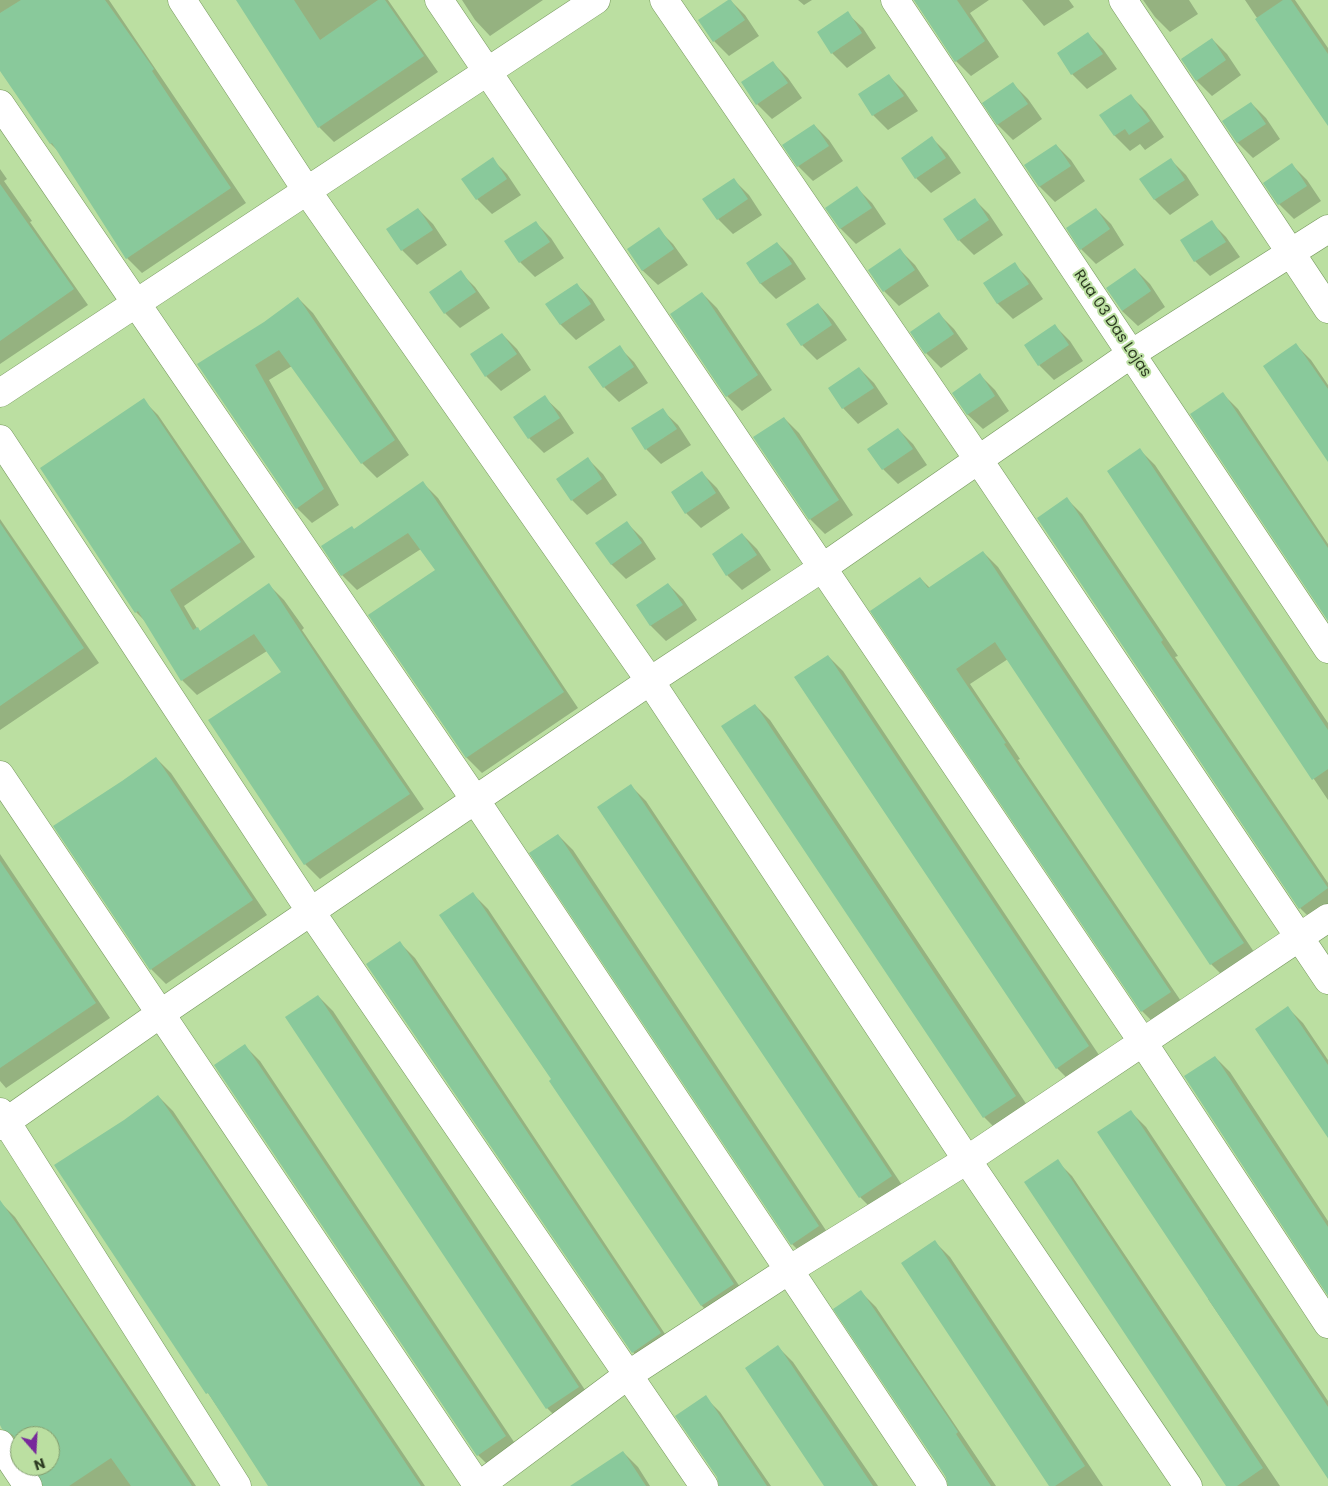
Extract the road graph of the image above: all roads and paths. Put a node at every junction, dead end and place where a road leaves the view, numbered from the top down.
1 (182, 0) edge
2 (439, 0) edge
3 (596, 0) edge
4 (664, 0) edge
5 (895, 0) edge
6 (1123, 0) edge
7 (487, 71) junction
8 (0, 104) edge
9 (307, 191) junction
10 (1328, 229) edge
11 (1291, 253) junction
12 (137, 304) junction
13 (1328, 309) edge
14 (1131, 354) junction
15 (0, 393) edge
16 (0, 439) edge
17 (978, 459) junction
18 (822, 568) junction
19 (1328, 649) edge
20 (650, 681) junction
21 (0, 775) edge
22 (476, 801) junction
23 (311, 912) junction
24 (1328, 918) edge
25 (1299, 938) junction
26 (1328, 980) edge
27 (160, 1014) junction
28 (1144, 1044) junction
29 (2, 1120) edge
30 (967, 1160) junction
31 (789, 1270) junction
32 (1328, 1324) edge
33 (628, 1375) junction
34 (0, 1444) edge
35 (28, 1486) edge
36 (237, 1486) edge
37 (478, 1486) edge
38 (704, 1486) edge
39 (933, 1486) edge
40 (1188, 1486) edge

1 - 9 street
2 - 7 street
3 - 7 street
4 - 17 street
5 - 14 street, Rua 03 Das Lojas
6 - 11 street
7 - 9 street
7 - 18 street
8 - 12 street
9 - 12 street
9 - 20 street
10 - 11 street
11 - 13 street
11 - 14 street
12 - 15 street
12 - 22 street
14 - 17 street
14 - 19 street, Rua 03 Das Lojas
16 - 23 street
17 - 18 street
17 - 25 street
18 - 20 street
18 - 28 street
20 - 22 street
20 - 30 street
21 - 27 street
22 - 23 street
22 - 31 street
23 - 27 street
23 - 33 street
24 - 25 street
25 - 26 street
25 - 28 street
27 - 29 street
27 - 37 street
28 - 30 street
28 - 32 street
29 - 36 street
30 - 31 street
30 - 40 street
31 - 33 street
31 - 39 street
33 - 37 street
33 - 38 street
34 - 35 street

